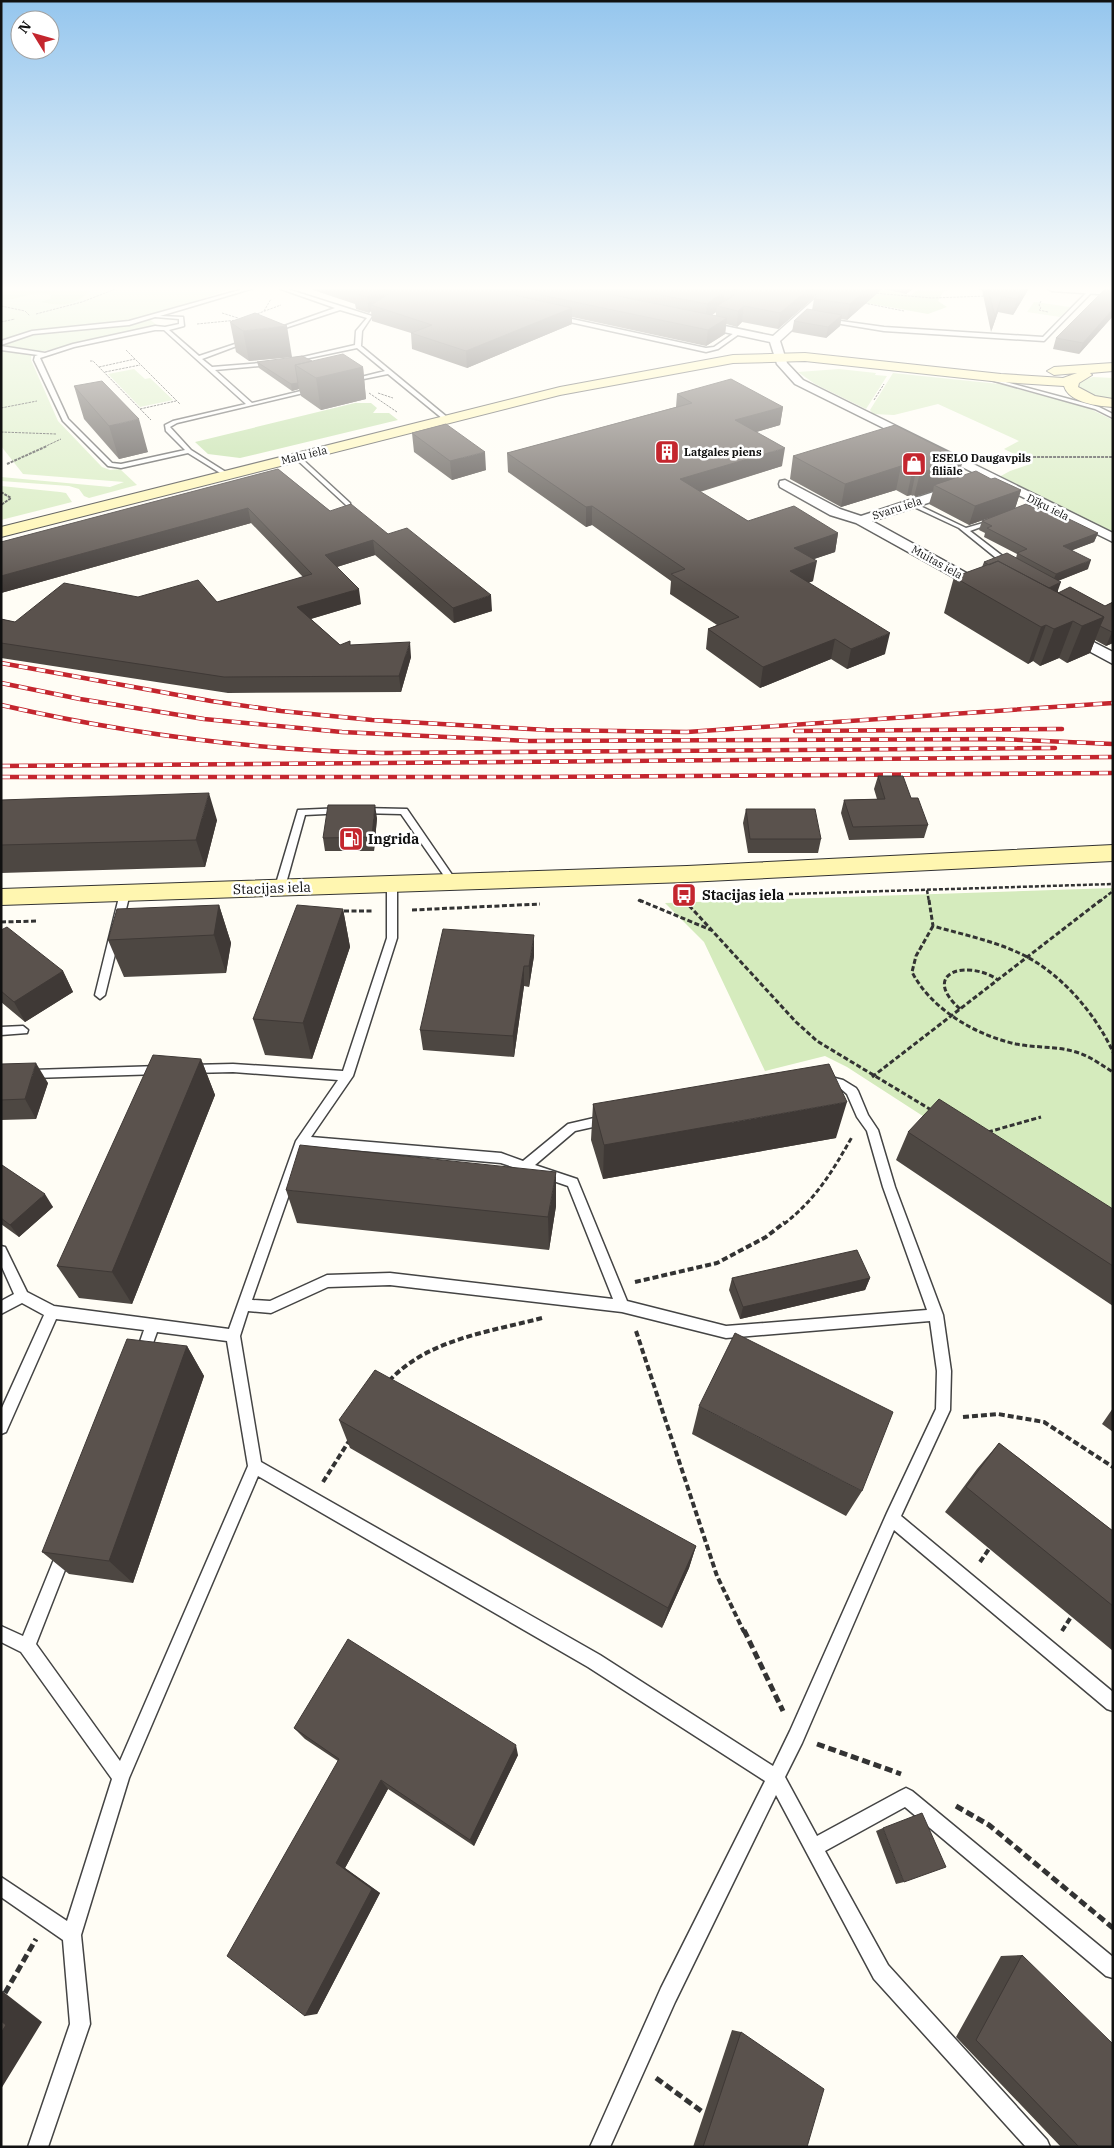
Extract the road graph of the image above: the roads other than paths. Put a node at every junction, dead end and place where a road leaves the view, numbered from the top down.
1 (50, 388) edge
2 (232, 388) edge
3 (320, 388) edge
4 (408, 388) edge
5 (579, 388) edge
6 (811, 388) edge
7 (1026, 388) edge
8 (1077, 388) edge
9 (1111, 404) edge
10 (251, 405) junction
11 (1113, 416) edge
12 (445, 418) junction
13 (189, 451) junction
14 (297, 457) junction
15 (227, 475) junction
16 (990, 478) junction
17 (785, 484) dead end
18 (1041, 503) junction
19 (348, 504) edge
20 (912, 504) junction
21 (1008, 515) edge
22 (999, 518) edge
23 (861, 520) junction
24 (966, 530) junction
25 (1, 532) edge
26 (1113, 538) edge
27 (1017, 568) edge
28 (1004, 599) edge
29 (1054, 626) edge
30 (1113, 659) edge
31 (1113, 853) edge
32 (452, 881) junction
33 (392, 884) junction
34 (280, 887) junction
35 (125, 893) junction
36 (1, 897) edge
37 (100, 995) dead end
38 (23, 1030) dead end
39 (1, 1031) edge
40 (1, 1075) edge
41 (347, 1076) junction
42 (812, 1084) edge
43 (617, 1119) edge
44 (302, 1141) junction
45 (525, 1166) junction
46 (1, 1251) edge
47 (22, 1296) junction
48 (243, 1305) junction
49 (622, 1306) junction
50 (1, 1308) edge
51 (52, 1312) junction
52 (936, 1315) junction
53 (154, 1325) junction
54 (233, 1336) junction
55 (136, 1371) edge
56 (1, 1428) edge
57 (255, 1466) junction
58 (892, 1518) junction
59 (70, 1536) edge
60 (1, 1634) edge
61 (27, 1646) junction
62 (1113, 1703) edge
63 (121, 1777) junction
64 (776, 1778) junction
65 (814, 1847) junction
66 (1, 1886) edge
67 (72, 1936) junction
68 (1113, 1969) edge
69 (38, 2147) edge
70 (600, 2147) edge
71 (1040, 2147) edge

1 - 13 lane
2 - 10 lane
3 - 10 lane
4 - 12 lane
5 - 12 street, Malu iela
6 - 16 street, Dīķu iela
7 - 11 lane
8 - 9 street
10 - 13 lane
12 - 14 street, Malu iela
13 - 15 lane
14 - 15 street, Malu iela
14 - 19 lane
15 - 25 street, Malu iela
16 - 18 street, Dīķu iela
16 - 20 street, Svaru iela
17 - 23 street, Muitas iela
18 - 21 lane
18 - 26 street, Dīķu iela
20 - 23 street, Svaru iela
20 - 24 lane
22 - 24 lane
23 - 28 street, Muitas iela
24 - 27 lane
29 - 30 street
31 - 32 street, Stacijas iela
32 - 33 street, Stacijas iela
32 - 34 lane
33 - 34 street, Stacijas iela
33 - 41 lane
34 - 35 street, Stacijas iela
35 - 36 street, Stacijas iela
35 - 37 lane
38 - 39 lane
40 - 41 lane
41 - 44 lane
42 - 52 lane
43 - 45 lane
44 - 45 lane
44 - 48 lane
45 - 49 lane
46 - 47 lane
47 - 50 lane
47 - 51 lane
48 - 49 lane
48 - 54 lane
49 - 52 lane
51 - 53 lane
51 - 56 lane
52 - 58 lane
53 - 54 lane
53 - 55 lane
54 - 57 lane
57 - 63 lane
57 - 64 lane
58 - 62 lane
58 - 64 lane
59 - 61 lane
60 - 61 lane
61 - 63 lane
63 - 67 lane
64 - 65 lane
64 - 70 lane
65 - 68 lane
65 - 71 lane
66 - 67 lane
67 - 69 lane

